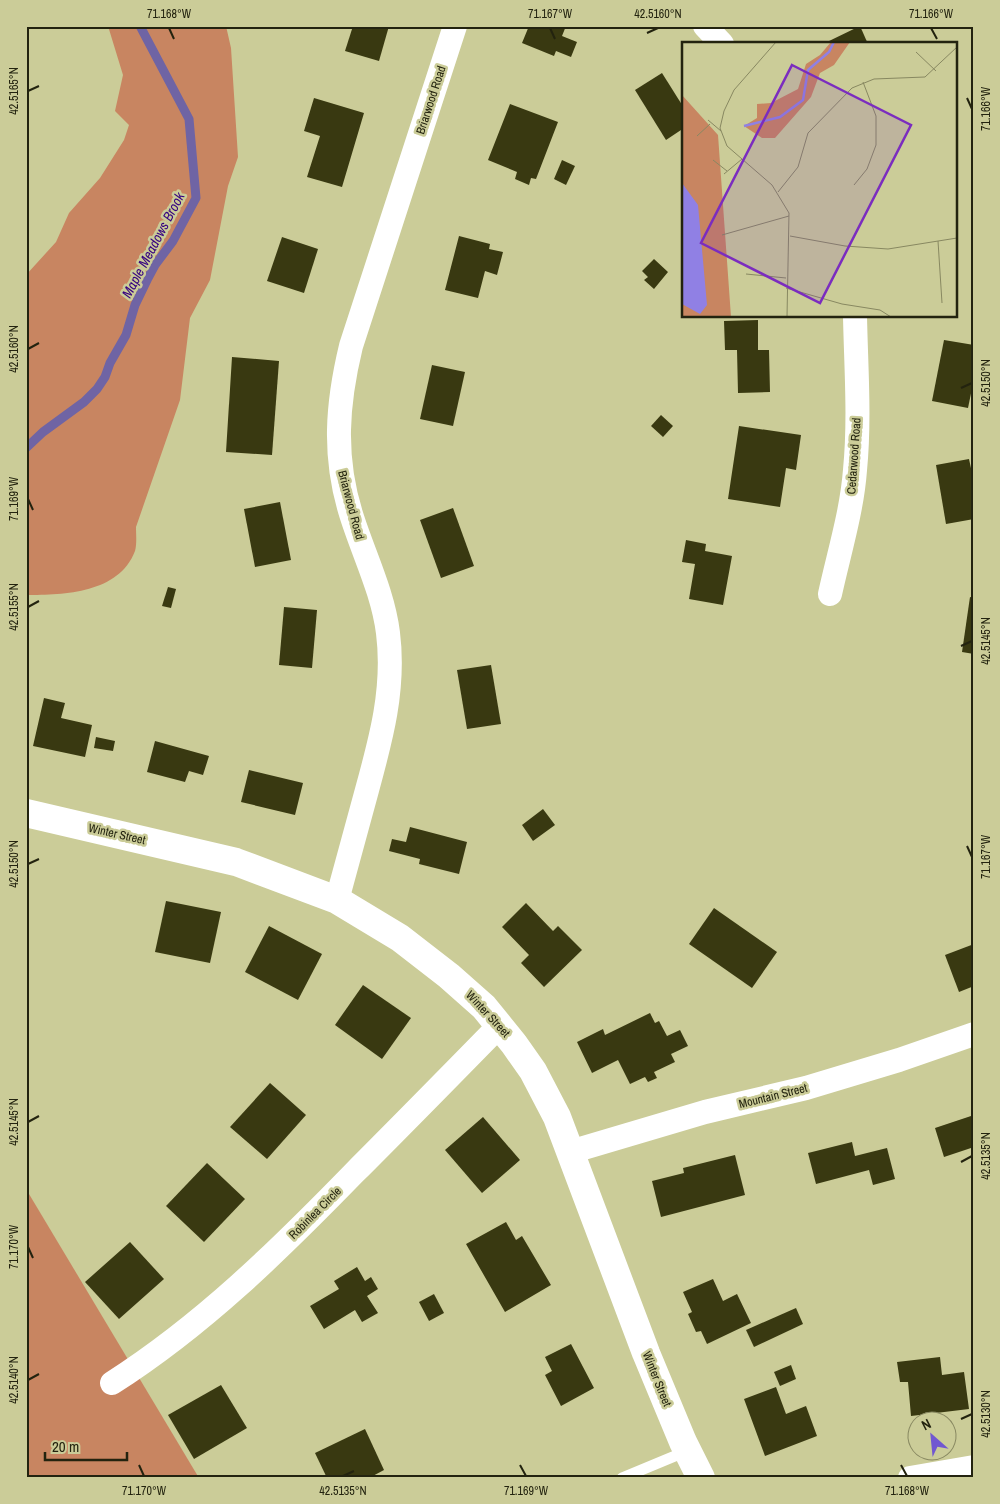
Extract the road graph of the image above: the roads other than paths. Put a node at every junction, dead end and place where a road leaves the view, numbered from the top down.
1 (455, 26) edge
2 (705, 26) edge
3 (720, 42) edge
4 (855, 318) edge
5 (830, 594) dead end
6 (26, 813) edge
7 (338, 900) junction
8 (500, 1025) junction
9 (974, 1034) edge
10 (570, 1152) junction
11 (112, 1383) dead end
12 (687, 1451) junction
13 (974, 1467) edge
14 (622, 1478) edge
15 (701, 1478) edge
16 (910, 1478) edge

1 - 7 street, Briarwood Road
2 - 3 street
4 - 5 street, Cedarwood Road
6 - 7 street, Winter Street
7 - 8 street, Winter Street
8 - 10 street, Winter Street
8 - 11 street, Robinlea Circle
9 - 10 street, Mountain Street
10 - 12 street, Winter Street
12 - 14 lane
12 - 15 street, Winter Street
13 - 16 street

